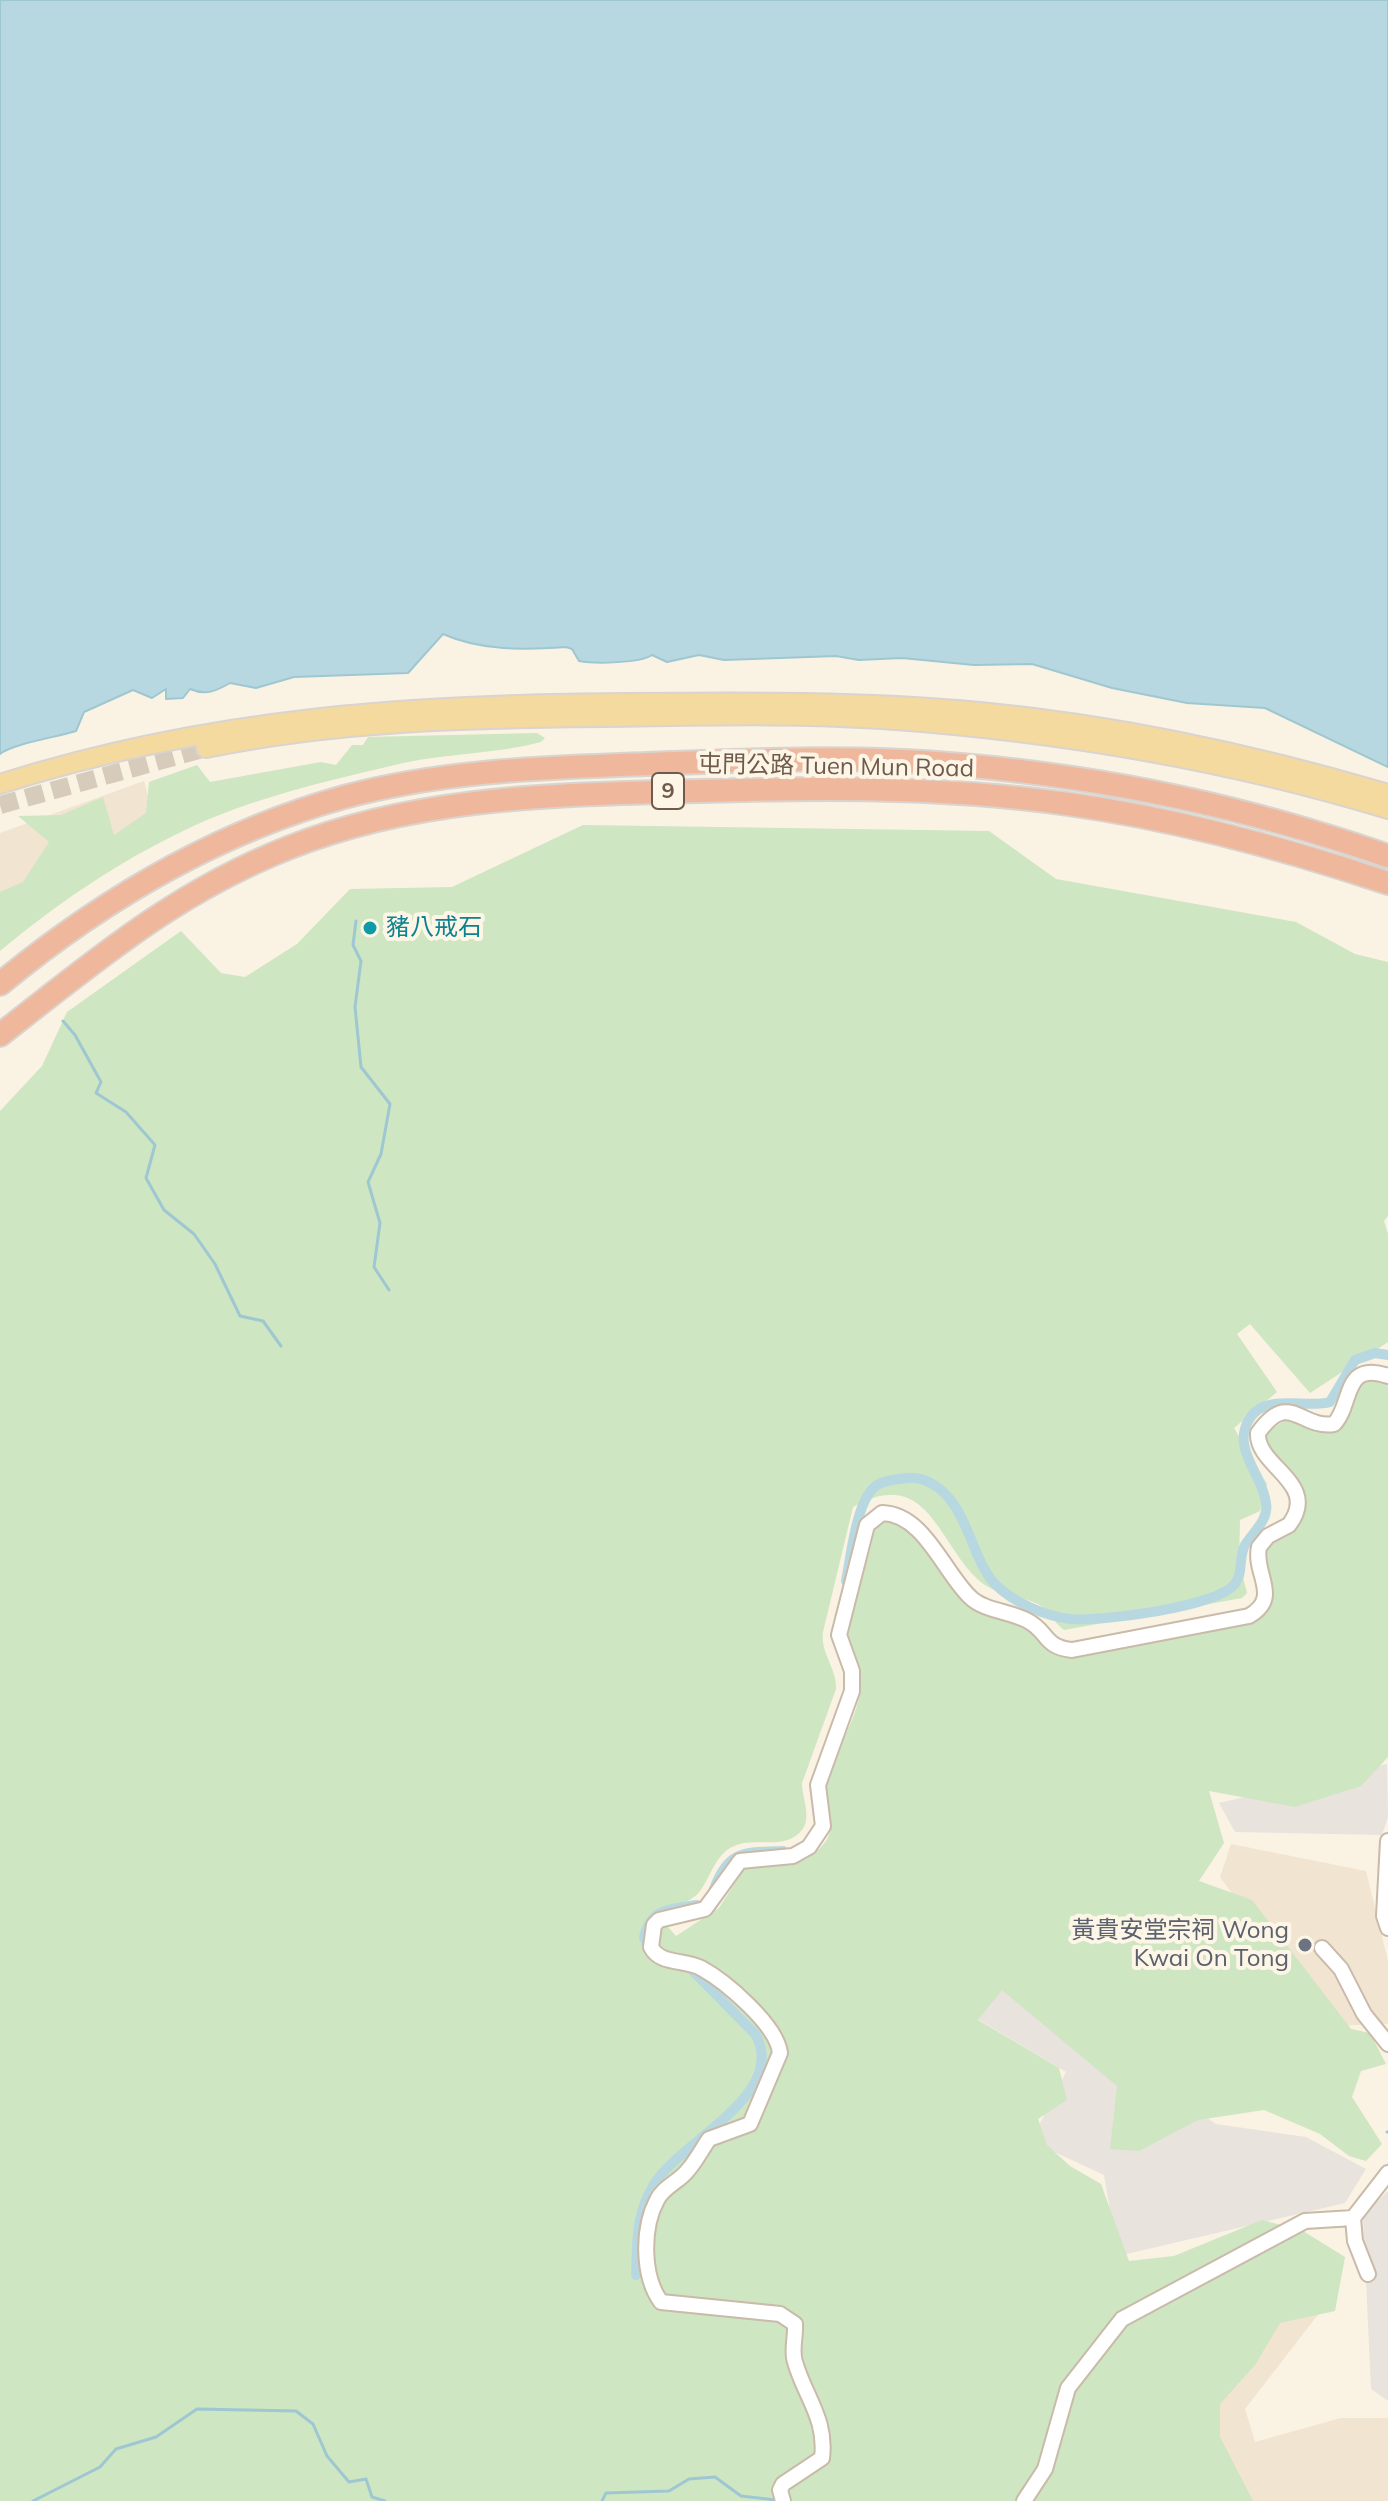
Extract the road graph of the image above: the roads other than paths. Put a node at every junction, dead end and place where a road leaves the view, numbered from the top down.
1 (547, 710) junction
2 (206, 748) tunnel mouth
3 (0, 784) edge
4 (1388, 794) edge
5 (1388, 809) edge
6 (1388, 856) edge
7 (1388, 883) edge
8 (0, 984) edge
9 (0, 1035) edge
10 (1388, 1376) edge
11 (1388, 1841) edge
12 (1388, 1928) edge
13 (1322, 1948) dead end
14 (1388, 2044) edge
15 (1388, 2173) edge
16 (1353, 2218) junction
17 (1368, 2274) dead end
18 (783, 2501) edge
19 (1024, 2501) edge

1 - 2 main road
1 - 3 main road
1 - 4 main road
1 - 5 main road
6 - 8 highway, 屯門公路 Tuen Mun Road / 9
7 - 9 highway, 屯門公路 Tuen Mun Road / 9
10 - 18 street
11 - 12 street
13 - 14 street
15 - 16 street
16 - 17 street
16 - 19 street

